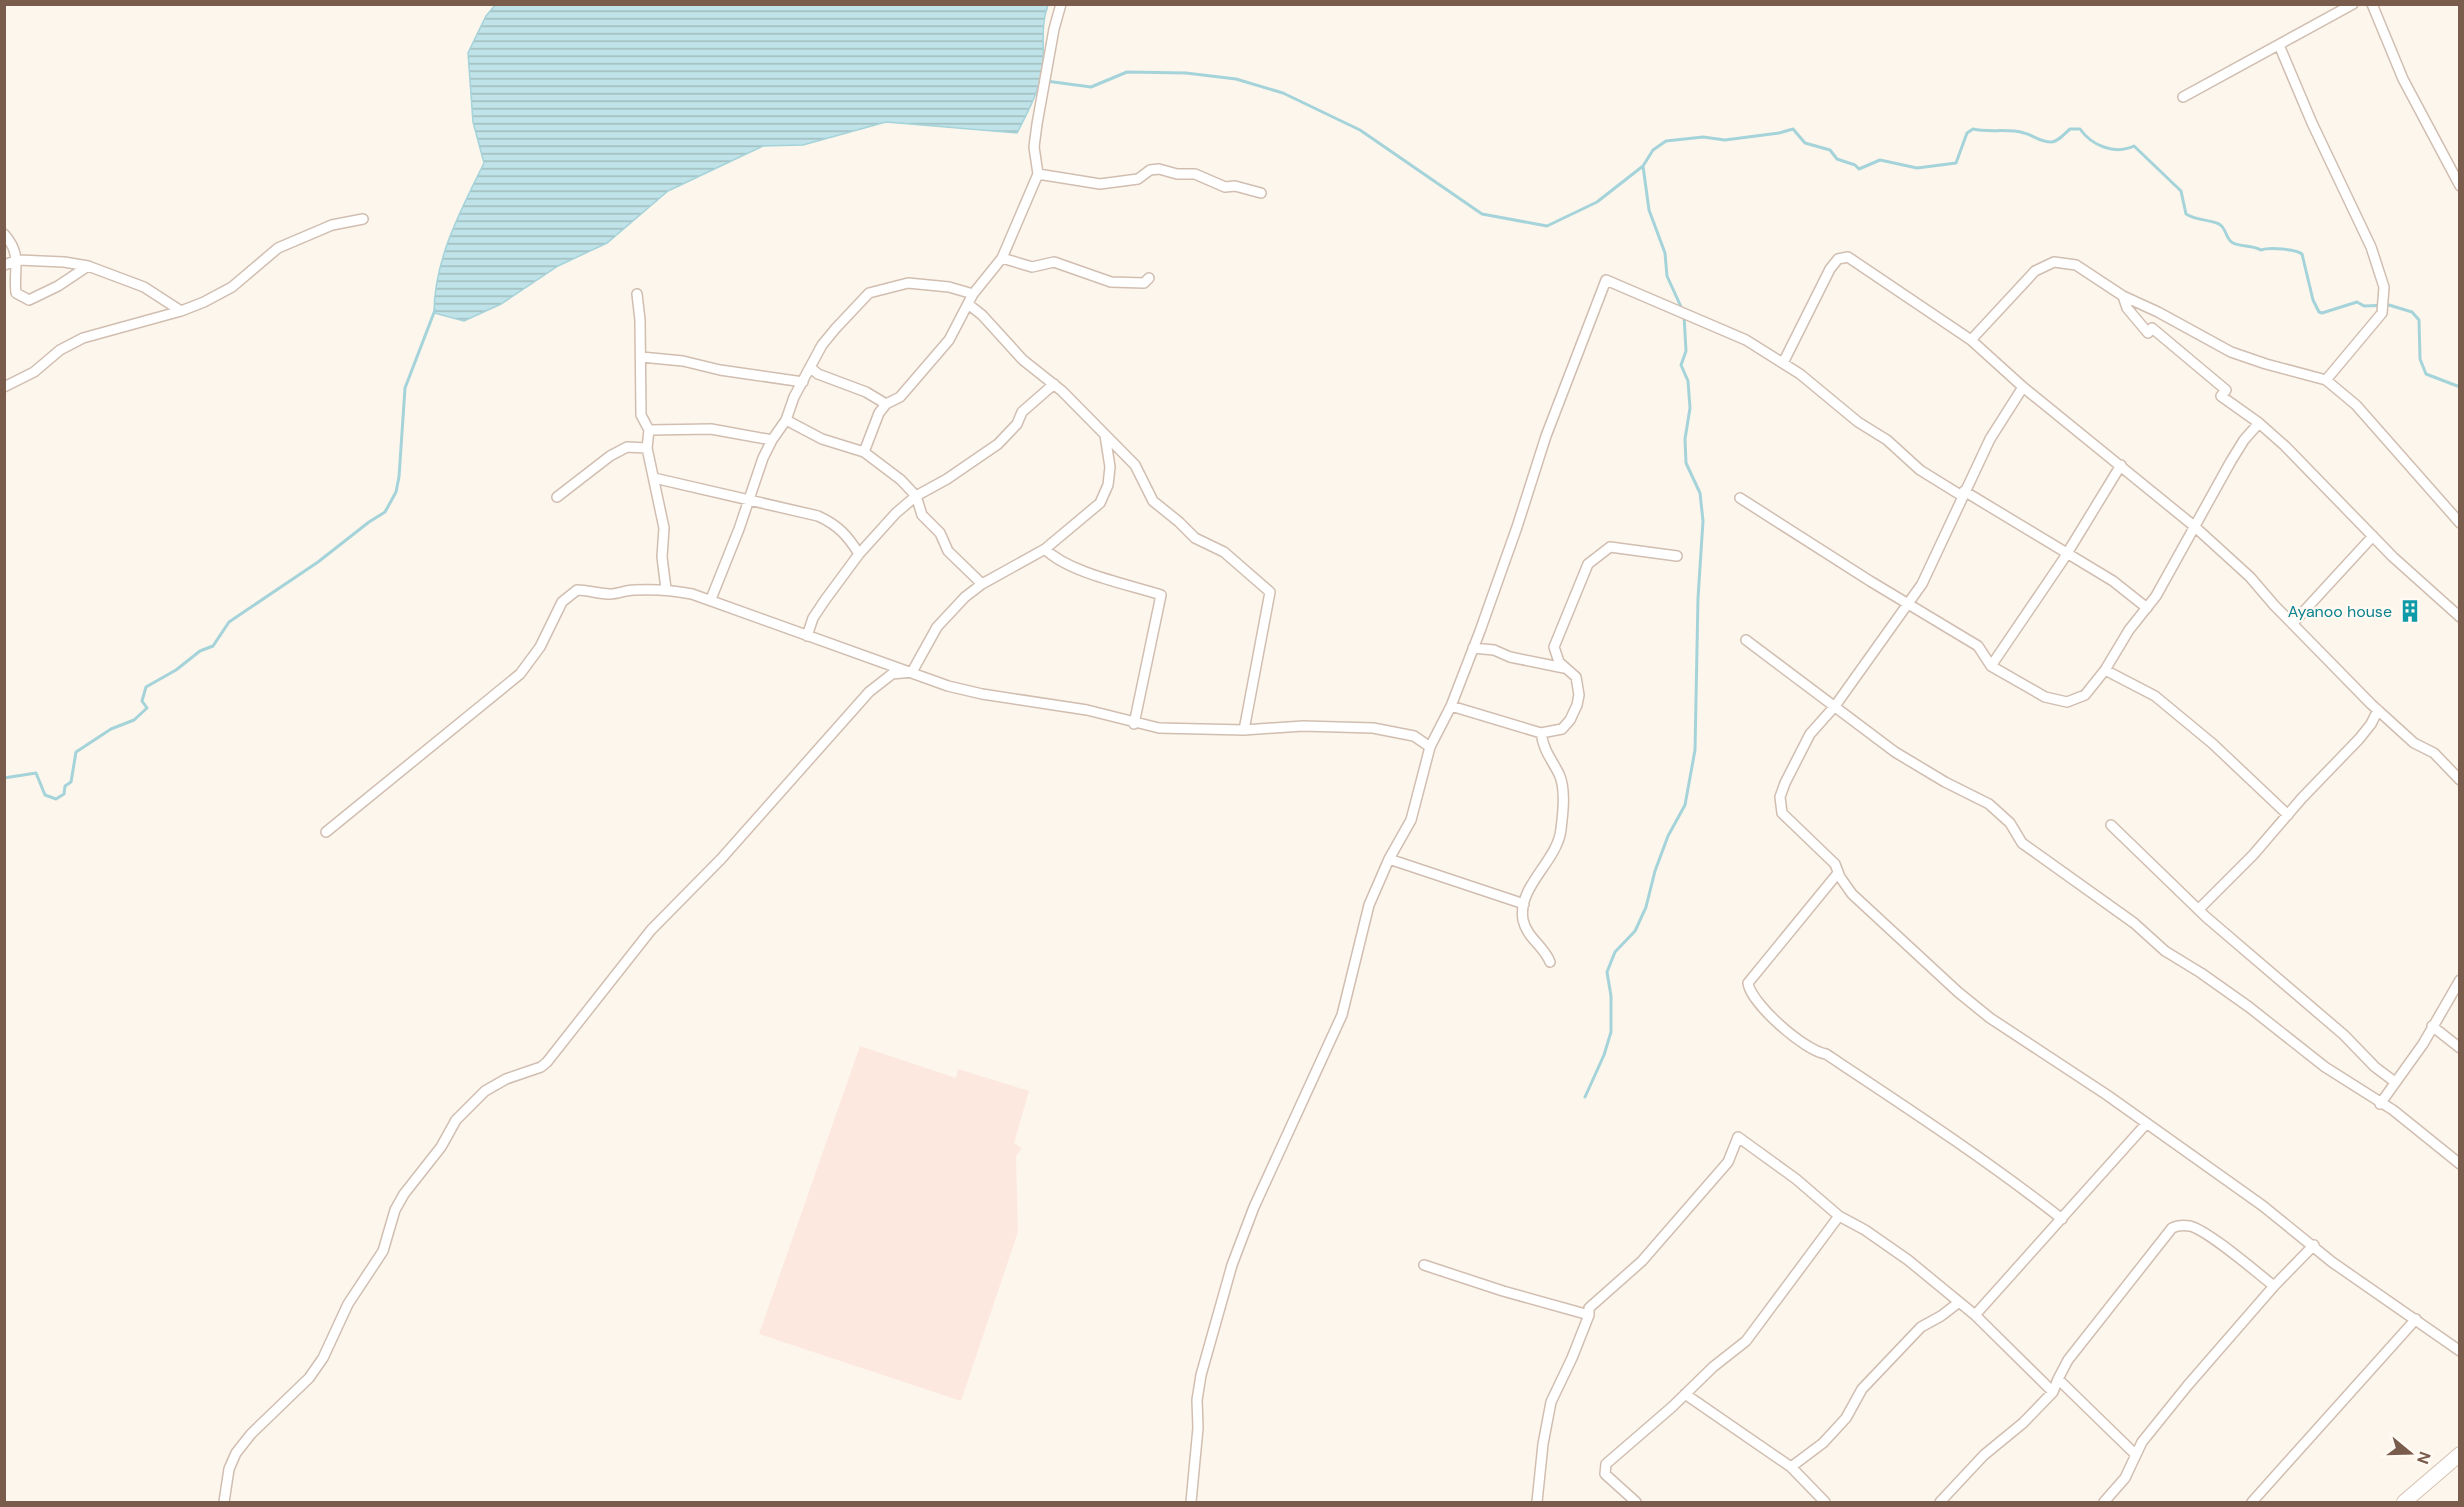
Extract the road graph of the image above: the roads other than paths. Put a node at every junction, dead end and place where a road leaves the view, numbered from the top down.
1 (1061, 4) edge
2 (2353, 4) edge
3 (2372, 4) edge
4 (2279, 45) junction
5 (2183, 98) dead end
6 (1038, 174) junction
7 (2460, 186) edge
8 (1261, 192) dead end
9 (363, 219) dead end
10 (4, 234) edge
11 (1002, 258) junction
12 (18, 260) junction
13 (4, 265) edge
14 (88, 267) junction
15 (1149, 278) dead end
16 (637, 294) dead end
17 (973, 294) junction
18 (2123, 296) junction
19 (968, 304) junction
20 (181, 311) junction
21 (1971, 340) junction
22 (641, 357) junction
23 (1783, 363) junction
24 (811, 368) junction
25 (2326, 380) junction
26 (803, 382) junction
27 (1054, 384) junction
28 (4, 387) edge
29 (2023, 387) junction
30 (886, 405) junction
31 (786, 420) junction
32 (2259, 423) junction
33 (649, 430) junction
34 (1105, 435) junction
35 (772, 440) junction
36 (647, 448) junction
37 (864, 452) junction
38 (2121, 465) junction
39 (654, 478) junction
40 (1963, 494) junction
41 (916, 496) junction
42 (557, 497) dead end
43 (749, 498) junction
44 (1740, 498) dead end
45 (2460, 523) edge
46 (2194, 526) junction
47 (2373, 536) junction
48 (1045, 549) junction
49 (2067, 553) junction
50 (859, 554) junction
51 (1677, 556) dead end
52 (982, 584) junction
53 (666, 589) junction
54 (711, 599) junction
55 (1908, 604) junction
56 (2147, 608) junction
57 (2460, 617) edge
58 (2294, 623) junction
59 (807, 636) junction
60 (1746, 640) dead end
61 (1473, 648) junction
62 (1991, 666) junction
63 (1564, 668) junction
64 (2105, 669) junction
65 (912, 672) junction
66 (1451, 705) junction
67 (1835, 706) junction
68 (2378, 710) junction
69 (1134, 724) junction
70 (1244, 730) junction
71 (1541, 733) junction
72 (1430, 747) junction
73 (2460, 780) edge
74 (2288, 815) junction
75 (2111, 825) dead end
76 (326, 832) dead end
77 (1389, 859) junction
78 (1838, 873) junction
79 (1524, 904) junction
80 (2199, 909) junction
81 (1550, 962) dead end
82 (2460, 980) edge
83 (2432, 1026) junction
84 (2460, 1048) edge
85 (2395, 1082) junction
86 (2380, 1104) junction
87 (2146, 1124) junction
88 (2460, 1164) edge
89 (1839, 1216) junction
90 (2062, 1219) junction
91 (2314, 1245) junction
92 (1424, 1265) dead end
93 (2274, 1286) junction
94 (1958, 1303) junction
95 (1589, 1315) junction
96 (1976, 1315) junction
97 (2416, 1319) junction
98 (2460, 1351) edge
99 (2058, 1379) junction
100 (2053, 1392) junction
101 (1685, 1394) junction
102 (2135, 1454) junction
103 (2460, 1454) edge
104 (1791, 1467) junction
105 (224, 1503) edge
106 (1191, 1503) edge
107 (1537, 1503) edge
108 (1636, 1503) edge
109 (1826, 1503) edge
110 (1941, 1503) edge
111 (2104, 1503) edge
112 (2252, 1503) edge
113 (2404, 1503) edge

1 - 6 street
2 - 4 street
3 - 7 street
4 - 5 street
4 - 25 street
6 - 8 street
6 - 11 street
9 - 20 street
10 - 12 street
11 - 15 street
11 - 17 street
12 - 13 street
12 - 14 street
12 - 14 street
14 - 20 street
16 - 22 street
17 - 19 street
17 - 24 street
18 - 21 street
18 - 25 street
18 - 32 street
19 - 27 street
19 - 30 street
20 - 28 street
21 - 23 street
21 - 29 street
22 - 26 street
22 - 33 street
23 - 40 street
23 - 61 street
24 - 26 street
24 - 30 street
25 - 45 street
26 - 31 street
27 - 34 street
27 - 41 street
29 - 38 street
29 - 40 street
30 - 37 street
31 - 35 street
31 - 37 street
32 - 46 street
32 - 47 street
33 - 35 street
33 - 36 street
34 - 48 street
34 - 70 street
35 - 43 street
36 - 39 street
36 - 42 street
37 - 41 street
38 - 46 street
38 - 49 street
39 - 43 street
39 - 53 street
40 - 49 street
40 - 55 street
41 - 50 street
41 - 52 street
43 - 50 street
43 - 54 street
44 - 55 street
46 - 56 street
46 - 58 street
47 - 57 street
47 - 58 street
48 - 52 street
48 - 69 street
49 - 56 street
49 - 62 street
50 - 59 street
51 - 63 street
52 - 65 street
53 - 54 street
53 - 76 street
54 - 59 street
55 - 62 street
55 - 67 street
56 - 64 street
58 - 68 street
59 - 65 street
60 - 67 street
61 - 63 street
61 - 66 street
62 - 64 street
63 - 71 street
64 - 74 street
65 - 69 street
65 - 105 street
66 - 71 street
66 - 72 street
67 - 78 street
67 - 86 street
68 - 73 street
68 - 74 street
69 - 70 street
70 - 72 street
71 - 79 street
72 - 77 street
74 - 80 street
75 - 80 street
77 - 79 street
77 - 106 street
78 - 87 street
78 - 90 street
79 - 81 street
80 - 85 street
82 - 83 street
83 - 84 street
83 - 85 street
85 - 86 street
86 - 88 street
87 - 90 street
87 - 91 street
89 - 94 street
89 - 95 street
89 - 101 street
90 - 96 street
91 - 93 street
91 - 97 street
92 - 95 street
93 - 99 street
93 - 102 street
94 - 96 street
94 - 104 street
95 - 107 street
96 - 100 street
97 - 98 street
97 - 112 street
99 - 100 street
99 - 102 street
100 - 110 street
101 - 104 street
101 - 108 street
102 - 111 street
103 - 113 street
104 - 109 street

